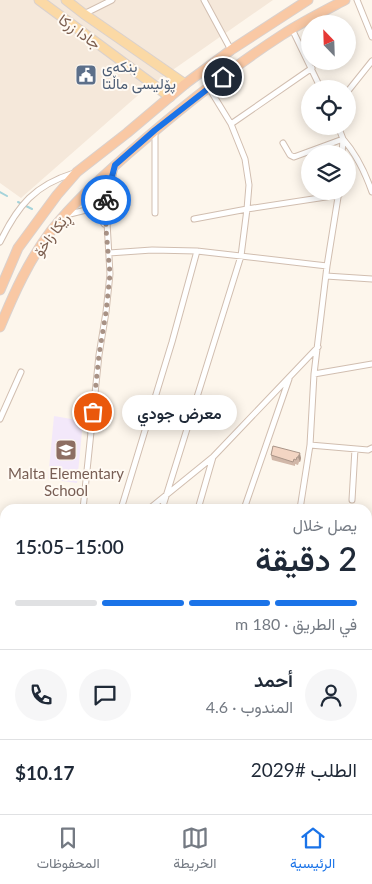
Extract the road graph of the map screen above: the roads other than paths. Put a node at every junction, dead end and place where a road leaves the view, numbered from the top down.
1 (39, 0) edge
2 (66, 0) edge
3 (112, 0) edge
4 (204, 0) edge
5 (308, 0) edge
6 (345, 0) edge
7 (357, 0) edge
8 (297, 3) edge
9 (84, 14) junction
10 (292, 29) junction
11 (372, 37) edge
12 (301, 47) edge
13 (231, 50) junction
14 (372, 61) edge
15 (309, 70) edge
16 (172, 75) junction
17 (356, 82) edge
18 (185, 84) junction
19 (160, 88) junction
20 (209, 88) junction
21 (170, 96) junction
22 (231, 124) junction
23 (155, 130) junction
24 (341, 135) edge
25 (343, 139) junction
26 (283, 143) dead end
27 (343, 145) edge
28 (115, 165) junction
29 (77, 172) junction
30 (372, 172) edge
31 (366, 175) junction
32 (372, 192) edge
33 (301, 200) edge
34 (338, 200) edge
35 (247, 209) junction
36 (155, 213) dead end
37 (63, 215) junction
38 (194, 220) dead end
39 (106, 229) junction
40 (0, 242) edge
41 (197, 251) junction
42 (109, 253) junction
43 (241, 256) junction
44 (327, 266) junction
45 (6, 275) junction
46 (326, 276) junction
47 (372, 279) edge
48 (20, 281) junction
49 (0, 290) edge
50 (0, 328) edge
51 (318, 347) junction
52 (372, 364) edge
53 (21, 372) dead end
54 (314, 374) junction
55 (289, 378) junction
56 (0, 419) edge
57 (310, 445) junction
58 (372, 448) edge
59 (355, 449) junction
60 (213, 456) junction
61 (166, 496) junction
62 (352, 500) dead end
63 (83, 504) edge
64 (123, 504) edge
65 (155, 504) edge
66 (164, 504) edge
67 (199, 504) edge
68 (246, 504) edge
69 (301, 504) edge

1 - 19 main road, جادا زرکا
2 - 9 main road, جادا زرکا
3 - 9 street
4 - 13 street
5 - 8 highway, ڕێکا زاخۆ
6 - 10 highway, ڕێکا زاخۆ
7 - 11 street
8 - 13 highway, ڕێکا زاخۆ
9 - 16 main road, جادا زرکا
10 - 12 street
10 - 20 highway, ڕێکا زاخۆ
13 - 18 highway, ڕێکا زاخۆ
14 - 17 street
15 - 22 street
16 - 18 main road, جادا زرکا
16 - 19 main road
18 - 21 highway, ڕێکا زاخۆ
19 - 21 main road, جادا زرکا
20 - 22 street
20 - 23 highway, ڕێکا زاخۆ
21 - 29 highway, ڕێکا زاخۆ
22 - 35 street
23 - 28 highway, ڕێکا زاخۆ
23 - 36 street
24 - 25 street
25 - 26 street
25 - 27 street
25 - 31 street
28 - 37 highway, ڕێکا زاخۆ
28 - 39 street
29 - 40 street
29 - 45 highway, ڕێکا زاخۆ
30 - 31 street
31 - 32 street
33 - 35 street
34 - 44 street
35 - 38 street
35 - 43 street
37 - 39 street
37 - 48 highway, ڕێکا زاخۆ
39 - 42 street
41 - 42 street
41 - 43 street
41 - 64 street
42 - 63 street
43 - 44 street
43 - 61 street
44 - 46 street
45 - 48 highway
45 - 49 highway, ڕێکا زاخۆ
46 - 47 street
46 - 51 street
48 - 50 highway, ڕێکا زاخۆ
51 - 54 street
51 - 55 street
52 - 54 street
53 - 56 street
54 - 57 street
55 - 60 street
55 - 68 street
57 - 59 street
57 - 69 street
58 - 59 street
59 - 62 street
60 - 61 street
60 - 67 street
61 - 65 street
61 - 66 street

